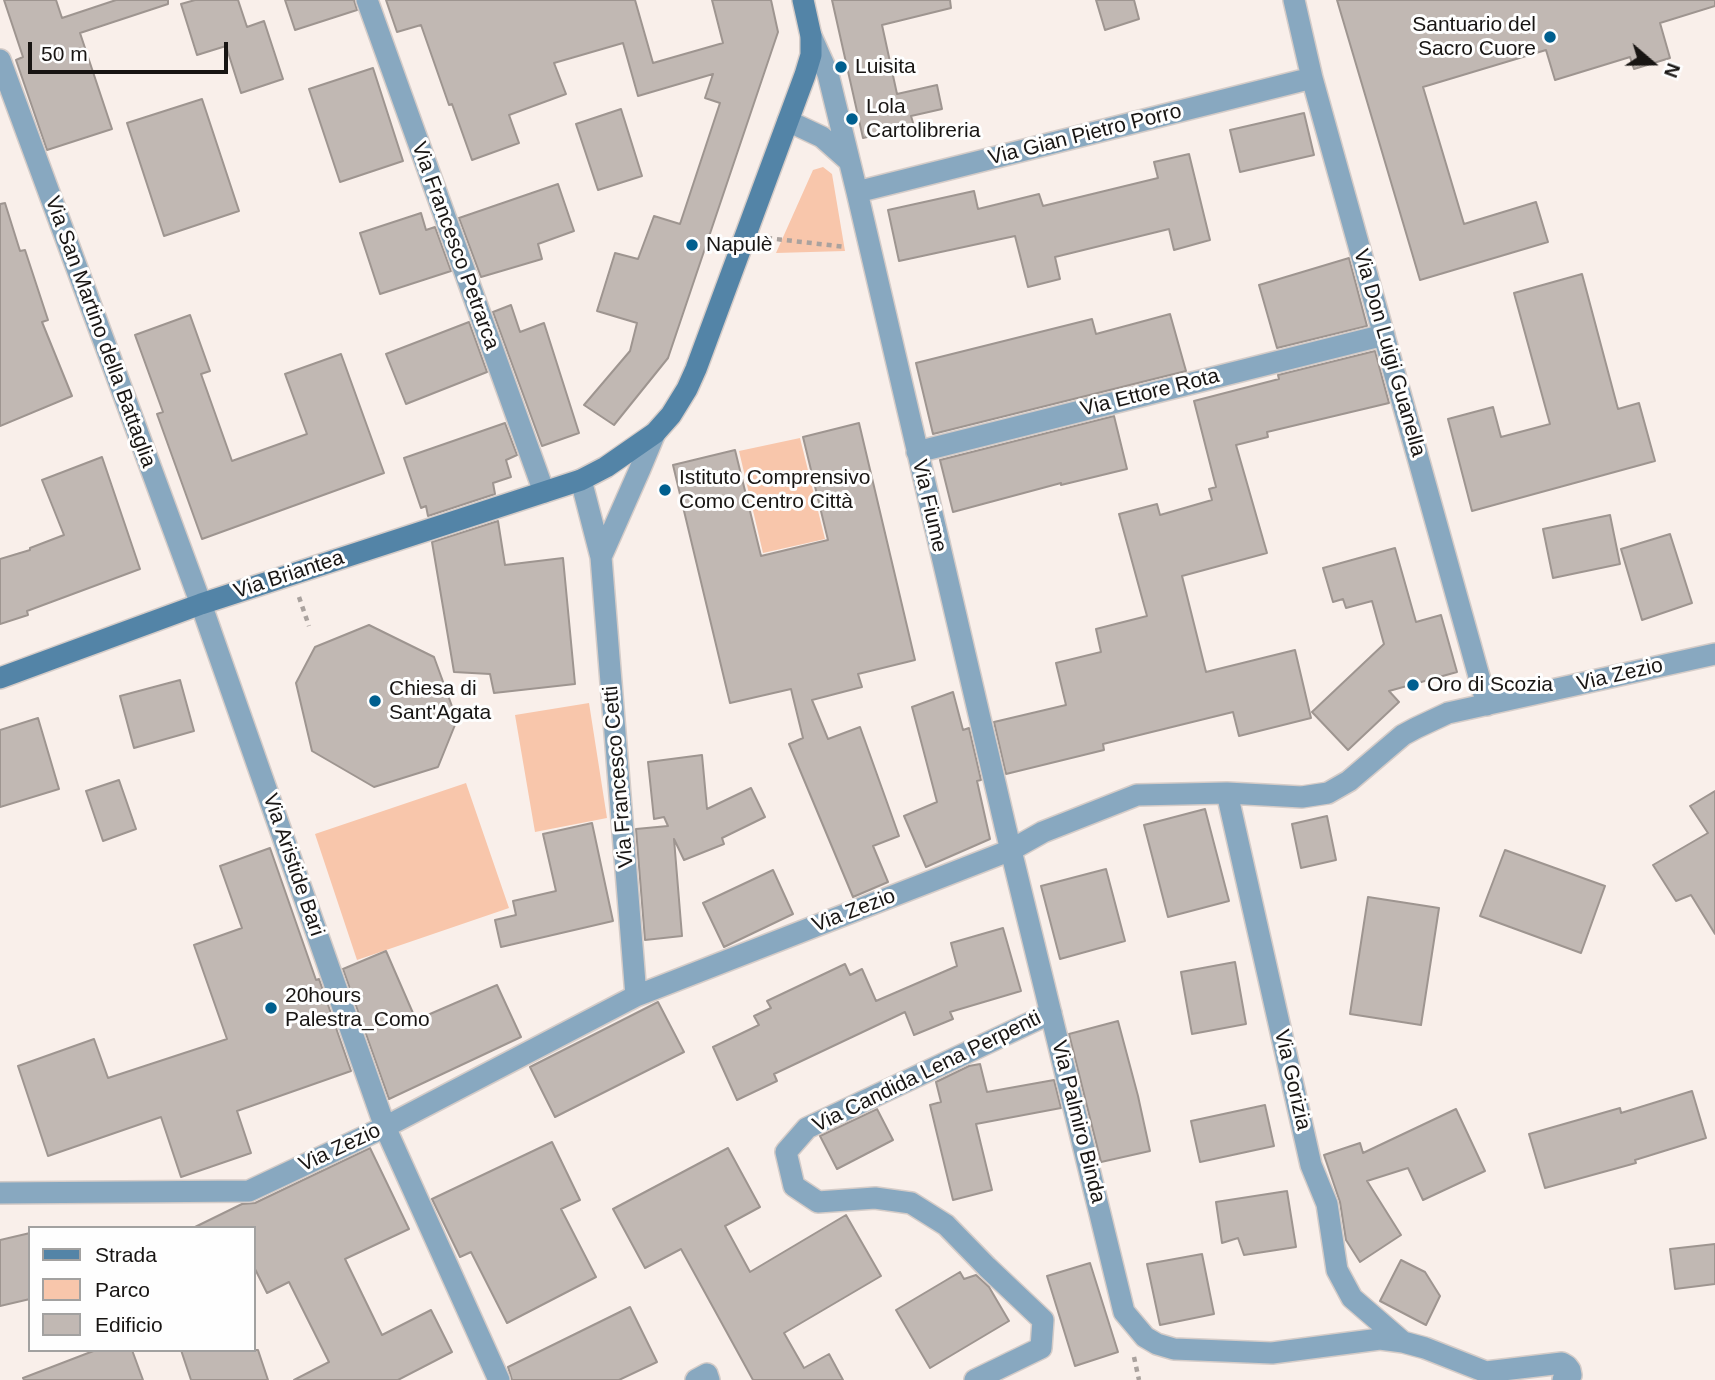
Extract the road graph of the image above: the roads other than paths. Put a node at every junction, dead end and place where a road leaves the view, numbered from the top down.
1 (367, 0) edge
2 (803, 0) edge
3 (1294, 0) edge
4 (811, 36) junction
5 (0, 60) edge
6 (1312, 78) junction
7 (788, 121) junction
8 (849, 161) junction
9 (857, 192) junction
10 (1384, 335) junction
11 (655, 433) junction
12 (917, 452) junction
13 (581, 480) junction
14 (544, 492) junction
15 (601, 557) junction
16 (201, 604) junction
17 (1715, 653) edge
18 (0, 678) edge
19 (1487, 705) junction
20 (1227, 793) junction
21 (1011, 850) junction
22 (636, 996) junction
23 (1051, 1013) junction
24 (385, 1127) junction
25 (0, 1193) edge
26 (1125, 1312) joint
27 (1403, 1342) junction
28 (499, 1380) edge
29 (696, 1380) edge
30 (709, 1380) edge
31 (975, 1380) edge
32 (1563, 1380) edge

1 - 14 street, Via Francesco Petrarca
2 - 4 main road
3 - 6 street, Via Don Luigi Guanella
4 - 7 main road, Via Briantea
4 - 8 street, Via Fiume
5 - 16 street, Via San Martino della Battaglia
6 - 9 street, Via Gian Pietro Porro
6 - 10 street, Via Don Luigi Guanella
7 - 8 street
7 - 11 main road, Via Briantea
8 - 9 street, Via Fiume
9 - 12 street, Via Fiume
10 - 12 street, Via Ettore Rota
10 - 19 street, Via Don Luigi Guanella
11 - 13 main road, Via Briantea
11 - 15 street, Via Francesco Cetti
12 - 21 street, Via Fiume
13 - 14 main road, Via Briantea
13 - 15 street, Via Francesco Cetti
14 - 16 main road, Via Briantea
15 - 22 street, Via Francesco Cetti
16 - 18 main road, Via Briantea
16 - 24 street, Via Aristide Bari
17 - 19 street, Via Zezio
19 - 20 street, Via Zezio
20 - 21 street, Via Zezio
20 - 27 street, Via Gorizia
21 - 22 street, Via Zezio
21 - 23 street, Via Palmiro Binda
22 - 24 street, Via Zezio
23 - 26 street, Via Palmiro Binda
23 - 31 street, Via Candida Lena Perpenti
24 - 25 street, Via Zezio
24 - 28 street, Via Aristide Bari
26 - 27 street, Via Gorizia
27 - 32 street, Via Gorizia
29 - 30 street

